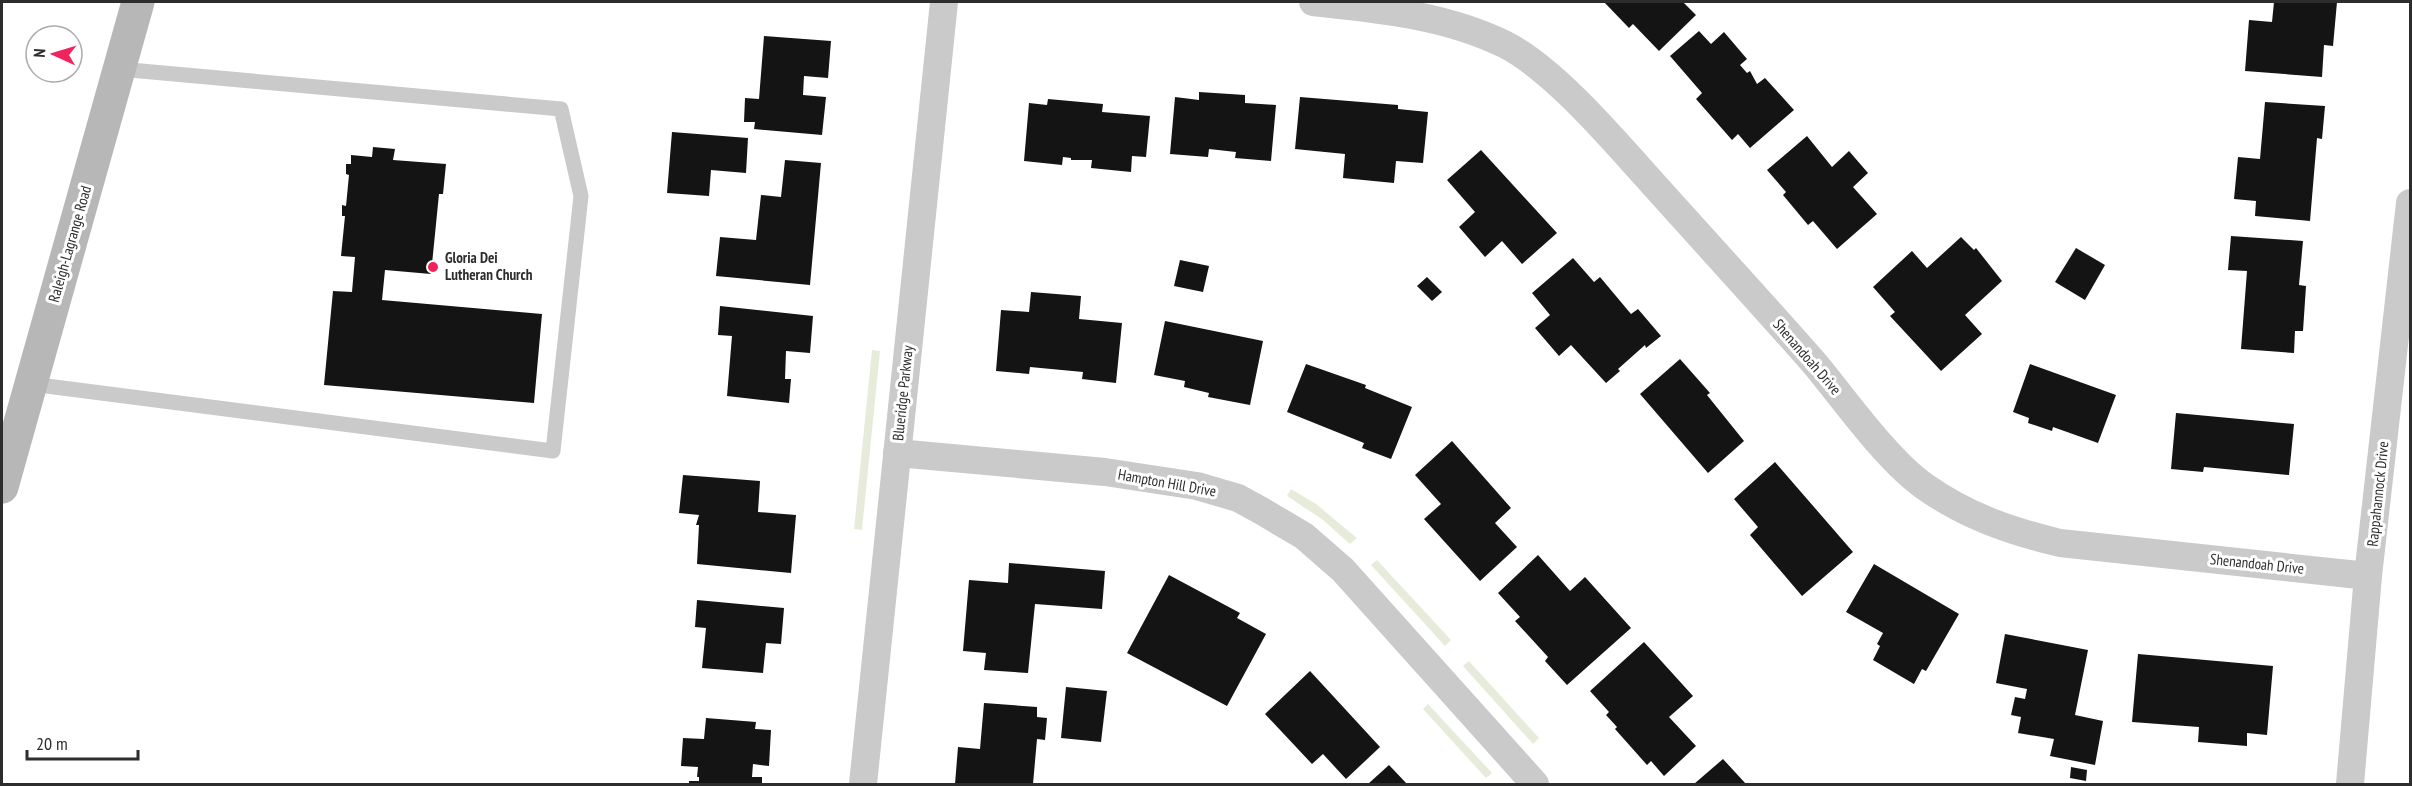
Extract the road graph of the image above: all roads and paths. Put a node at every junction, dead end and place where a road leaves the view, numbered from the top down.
1 (138, 2) edge
2 (944, 2) edge
3 (1313, 2) edge
4 (118, 69) junction
5 (2410, 203) edge
6 (31, 384) junction
7 (897, 453) junction
8 (2, 487) edge
9 (2368, 576) junction
10 (863, 784) edge
11 (1535, 784) edge
12 (2350, 784) edge

1 - 4 main road, Raleigh-Lagrange Road
2 - 7 street, Blueridge Parkway
3 - 9 street, Shenandoah Drive
4 - 6 main road, Raleigh-Lagrange Road
4 - 6 lane
5 - 9 street, Rappahannock Drive
6 - 8 main road, Raleigh-Lagrange Road
7 - 10 street, Blueridge Parkway
7 - 11 street, Hampton Hill Drive
9 - 12 street, Rappahannock Drive

